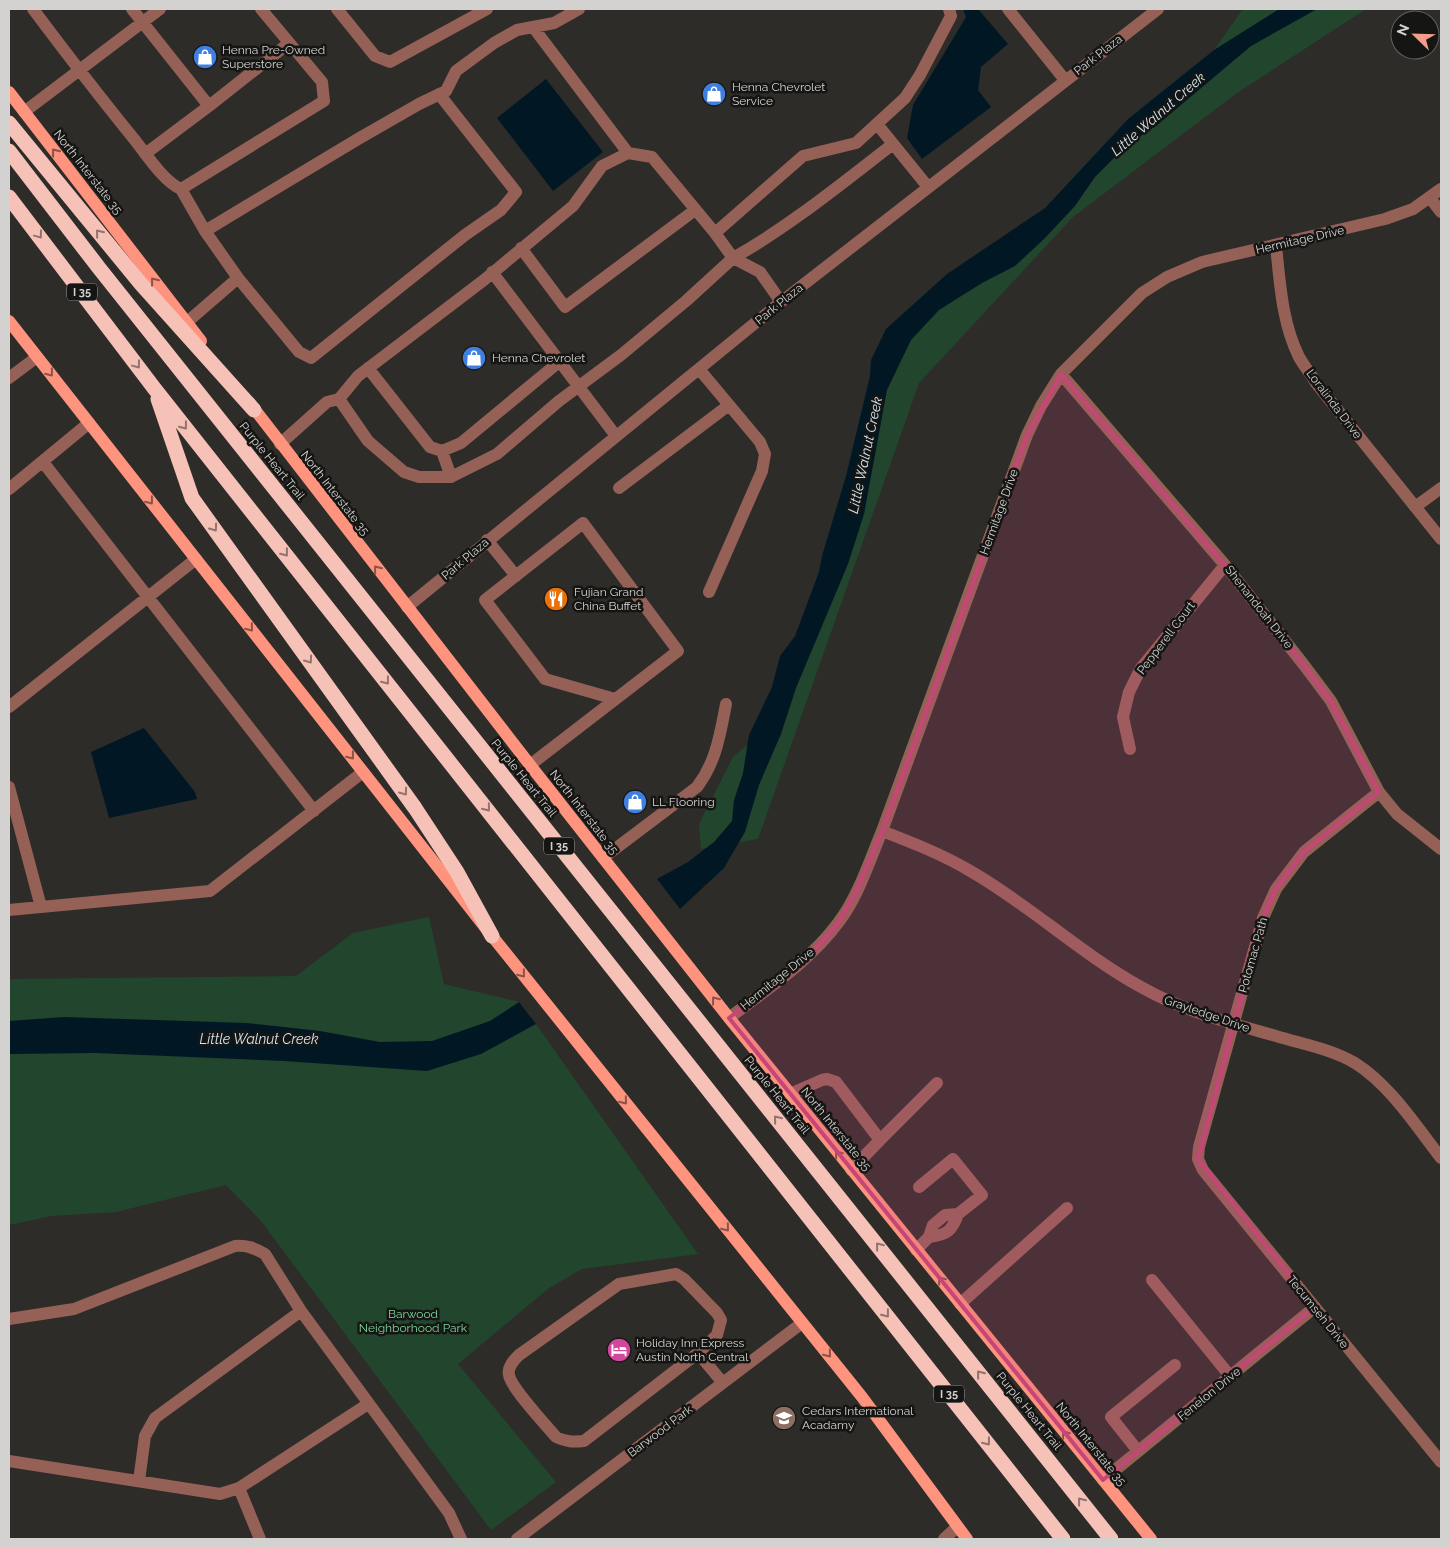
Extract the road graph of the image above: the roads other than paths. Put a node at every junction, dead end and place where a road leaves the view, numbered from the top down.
1 (33, 9) edge
2 (132, 9) edge
3 (160, 9) edge
4 (261, 9) edge
5 (337, 9) edge
6 (487, 9) edge
7 (579, 9) edge
8 (949, 9) edge
9 (1008, 9) edge
10 (1158, 9) edge
11 (143, 22) junction
12 (533, 27) junction
13 (289, 43) junction
14 (79, 71) junction
15 (1065, 80) junction
16 (9, 92) edge
17 (439, 94) junction
18 (209, 106) junction
19 (24, 112) junction
20 (9, 123) edge
21 (877, 124) junction
22 (893, 144) junction
23 (9, 152) edge
24 (628, 153) junction
25 (146, 154) junction
26 (928, 187) junction
27 (181, 189) junction
28 (1441, 189) edge
29 (9, 196) edge
30 (1430, 198) junction
31 (695, 210) junction
32 (1441, 212) edge
33 (205, 230) junction
34 (714, 233) junction
35 (1276, 246) junction
36 (521, 248) junction
37 (733, 258) junction
38 (492, 272) junction
39 (238, 278) junction
40 (781, 302) junction
41 (9, 321) edge
42 (186, 323) junction
43 (37, 357) junction
44 (559, 362) junction
45 (368, 368) junction
46 (699, 369) junction
47 (1061, 374) junction
48 (9, 378) edge
49 (578, 387) junction
50 (154, 388) junction
51 (339, 398) junction
52 (729, 405) junction
53 (254, 410) junction
54 (89, 423) junction
55 (616, 436) junction
56 (280, 444) junction
57 (442, 451) junction
58 (43, 462) junction
59 (450, 477) junction
60 (619, 488) dead end
61 (1441, 488) edge
62 (9, 489) edge
63 (1415, 507) junction
64 (1441, 539) edge
65 (487, 540) junction
66 (196, 559) junction
67 (1225, 565) junction
68 (516, 576) junction
69 (709, 592) dead end
70 (148, 596) junction
71 (407, 607) junction
72 (615, 699) junction
73 (726, 704) dead end
74 (9, 707) edge
75 (1130, 749) dead end
76 (530, 765) junction
77 (363, 772) junction
78 (9, 787) edge
79 (1379, 792) junction
80 (309, 814) junction
81 (882, 831) junction
82 (1441, 849) edge
83 (603, 858) junction
84 (41, 907) junction
85 (9, 910) edge
86 (492, 936) junction
87 (729, 1018) junction
88 (1234, 1024) junction
89 (937, 1083) dead end
90 (790, 1094) junction
91 (880, 1140) junction
92 (1441, 1158) edge
93 (1198, 1159) joint
94 (851, 1170) junction
95 (920, 1187) dead end
96 (1067, 1208) dead end
97 (916, 1250) junction
98 (1152, 1280) dead end
99 (960, 1304) junction
100 (1315, 1308) junction
101 (301, 1311) junction
102 (9, 1319) edge
103 (802, 1323) junction
104 (698, 1353) junction
105 (1175, 1365) dead end
106 (1230, 1376) junction
107 (723, 1383) junction
108 (368, 1404) junction
109 (1138, 1452) junction
110 (9, 1461) edge
111 (1441, 1462) edge
112 (1102, 1480) junction
113 (139, 1481) junction
114 (239, 1488) junction
115 (957, 1527) junction
116 (260, 1539) edge
117 (461, 1539) edge
118 (517, 1539) edge
119 (944, 1539) edge
120 (967, 1539) edge
121 (1063, 1539) edge
122 (1111, 1539) edge
123 (1151, 1539) edge

1 - 14 street
2 - 11 street
3 - 11 street
4 - 13 street
5 - 6 street
7 - 12 street
8 - 21 street
9 - 15 street
10 - 15 street, Park Plaza
11 - 14 street
11 - 18 street
12 - 17 street
12 - 24 street
13 - 18 street
13 - 27 street
14 - 19 street
14 - 25 street
15 - 26 street, Park Plaza
16 - 19 main road, North Interstate 35
17 - 33 street
17 - 39 street
18 - 25 street
42 -> 19 main road, North Interstate 35
53 -> 20 highway
21 - 22 street
21 - 34 street
22 - 26 street
22 - 37 street
122 -> 23 highway, Purple Heart Trail / I 35
24 - 31 street
24 - 36 street
25 - 27 street
26 - 40 street, Park Plaza
27 - 33 street
28 - 30 street, Hermitage Drive
29 -> 50 highway, I 35
30 - 32 street
30 - 35 street, Hermitage Drive
31 - 34 street
31 - 36 street
33 - 39 street
34 - 37 street
35 - 47 street, Hermitage Drive
35 - 63 street, Loralinda Drive
36 - 38 street
37 - 40 street
37 - 49 street
38 - 44 street
38 - 45 street
39 - 42 street
40 - 46 street, Park Plaza
41 - 43 main road
42 - 53 main road, North Interstate 35
43 - 48 street
43 -> 54 main road
44 - 49 street
44 - 57 street
45 - 51 street
45 - 57 street
46 - 52 street
46 - 55 street, Park Plaza
47 - 67 street, Shenandoah Drive
47 - 81 street, Hermitage Drive
49 - 55 street
49 - 59 street
50 -> 86 highway
50 -> 121 highway, I 35
51 - 56 street
51 - 59 street
52 - 60 street
52 - 69 street
53 - 56 main road, North Interstate 35
54 - 58 street
54 -> 66 main road
55 - 65 street, Park Plaza
71 -> 56 main road, North Interstate 35
57 - 59 street
58 - 62 street
58 - 70 street
61 - 63 street
63 - 64 street, Loralinda Drive
65 - 68 street
65 - 71 street, Park Plaza
66 - 70 street
66 -> 77 main road
67 - 75 street, Pepperell Court
67 - 79 street, Shenandoah Drive
68 - 72 street
68 - 72 street
70 - 74 street
70 - 80 street
71 - 76 main road, North Interstate 35
72 - 76 street
73 - 83 street
76 - 83 main road, North Interstate 35
77 - 80 street
77 - 86 main road
78 - 84 street
79 - 82 street, Shenandoah Drive
79 - 88 street, Potomac Path
80 - 84 street
81 - 87 street, Hermitage Drive
81 - 88 street, Grayledge Drive
87 -> 83 main road, North Interstate 35
84 - 85 street
86 -> 103 main road
87 - 90 main road, North Interstate 35
88 - 92 street, Grayledge Drive
88 - 93 street, Potomac Path
89 - 91 street
90 - 91 street
94 -> 90 main road, North Interstate 35
91 - 94 street
93 - 100 street, Tecumseh Drive
94 - 97 main road, North Interstate 35
95 - 97 street
96 - 99 street
99 -> 97 main road, North Interstate 35
98 - 106 street
112 -> 99 main road, North Interstate 35
100 - 106 street, Fenelon Drive
100 - 111 street, Tecumseh Drive
101 - 102 street
101 - 108 street
101 - 113 street
103 - 107 street, Barwood Park
103 -> 115 main road
104 - 104 street
104 - 107 street
105 - 109 street
106 - 109 street, Fenelon Drive
107 - 118 street, Barwood Park
108 - 114 street
108 - 117 street
109 - 112 street, Fenelon Drive
110 - 113 street
112 - 123 main road, North Interstate 35
113 - 114 street
114 - 116 street
115 - 119 street
115 - 120 main road

